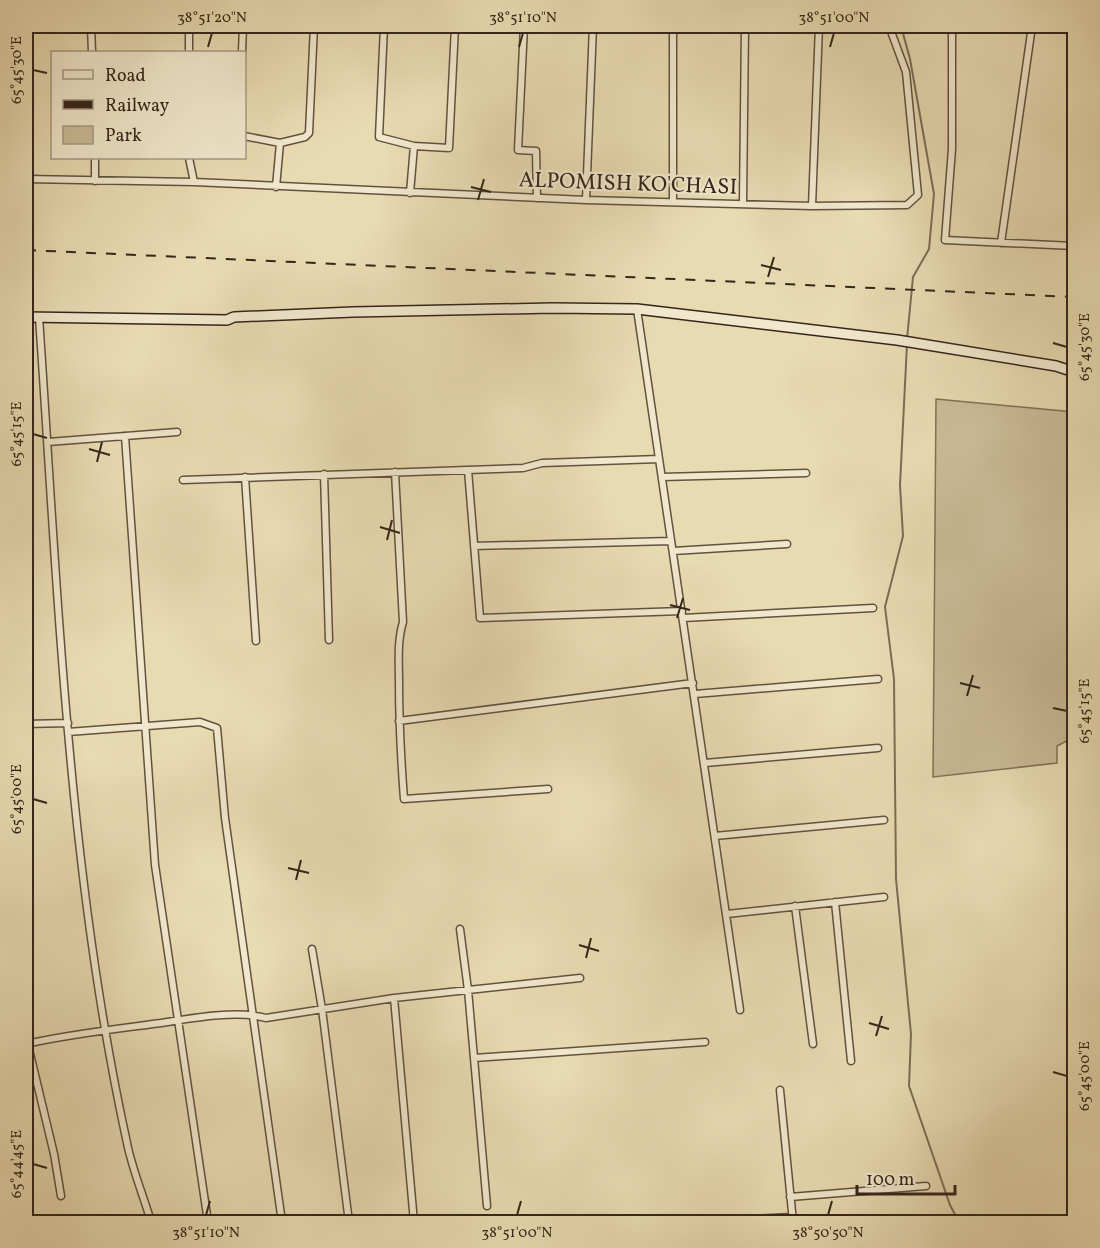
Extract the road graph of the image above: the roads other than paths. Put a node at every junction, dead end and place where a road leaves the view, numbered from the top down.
1 (91, 26) edge
2 (189, 26) edge
3 (243, 26) edge
4 (314, 26) edge
5 (384, 26) edge
6 (455, 26) edge
7 (524, 26) edge
8 (593, 26) edge
9 (673, 26) edge
10 (745, 26) edge
11 (819, 26) edge
12 (889, 26) edge
13 (952, 26) edge
14 (1032, 26) edge
15 (92, 51) edge
16 (189, 51) edge
17 (242, 51) edge
18 (246, 136) edge
19 (280, 143) junction
20 (414, 146) junction
21 (94, 159) edge
22 (189, 159) edge
23 (26, 179) edge
24 (95, 182) junction
25 (194, 182) junction
26 (276, 187) junction
27 (410, 193) junction
28 (537, 198) junction
29 (586, 200) junction
30 (673, 201) junction
31 (743, 203) junction
32 (812, 206) junction
33 (1001, 243) junction
34 (1074, 246) edge
35 (637, 309) junction
36 (26, 312) edge
37 (26, 317) edge
38 (39, 317) junction
39 (234, 317) junction
40 (1074, 372) edge
41 (177, 432) dead end
42 (125, 436) junction
43 (48, 442) junction
44 (659, 459) junction
45 (468, 470) junction
46 (395, 472) junction
47 (806, 473) dead end
48 (324, 474) junction
49 (245, 477) junction
50 (662, 477) junction
51 (183, 480) dead end
52 (672, 541) junction
53 (787, 544) dead end
54 (474, 546) junction
55 (673, 551) junction
56 (873, 608) dead end
57 (682, 614) junction
58 (329, 640) dead end
59 (256, 641) dead end
60 (878, 679) dead end
61 (693, 683) junction
62 (694, 694) junction
63 (399, 721) junction
64 (68, 723) junction
65 (26, 724) edge
66 (146, 726) junction
67 (69, 732) junction
68 (878, 748) dead end
69 (705, 763) junction
70 (548, 789) dead end
71 (884, 820) dead end
72 (716, 836) junction
73 (884, 897) dead end
74 (835, 902) junction
75 (795, 906) junction
76 (727, 914) junction
77 (460, 929) dead end
78 (312, 949) dead end
79 (580, 978) dead end
80 (468, 990) junction
81 (394, 998) junction
82 (322, 1009) junction
83 (740, 1010) dead end
84 (251, 1014) junction
85 (179, 1020) junction
86 (104, 1030) junction
87 (26, 1042) edge
88 (705, 1042) dead end
89 (813, 1044) dead end
90 (474, 1058) junction
91 (851, 1061) dead end
92 (780, 1090) dead end
93 (926, 1186) dead end
94 (61, 1196) dead end
95 (790, 1197) junction
96 (487, 1206) dead end
97 (793, 1220) edge
98 (151, 1222) edge
99 (208, 1222) edge
100 (282, 1222) edge
101 (349, 1222) edge
102 (414, 1222) edge
103 (692, 1222) edge
104 (698, 1222) edge

1 - 15 street
2 - 16 street
3 - 17 street
4 - 19 street
5 - 20 street
6 - 20 street
7 - 28 street
8 - 29 street
9 - 30 street
10 - 31 street
11 - 32 street
12 - 32 street, ALPOMISH KO'CHASI
13 - 33 street
14 - 33 street
18 - 19 street
19 - 26 street
20 - 27 street
21 - 24 street
22 - 25 street
23 - 24 street, ALPOMISH KO'CHASI
24 - 25 street, ALPOMISH KO'CHASI
25 - 26 street, ALPOMISH KO'CHASI
26 - 27 street, ALPOMISH KO'CHASI
27 - 28 street, ALPOMISH KO'CHASI
28 - 29 street, ALPOMISH KO'CHASI
29 - 30 street, ALPOMISH KO'CHASI
30 - 31 street, ALPOMISH KO'CHASI
31 - 32 street, ALPOMISH KO'CHASI
33 - 34 street
35 - 39 main road
35 - 40 main road
35 - 44 street
36 - 39 main road
37 - 38 main road
38 - 39 main road
38 - 43 street
41 - 42 street
42 - 43 street
42 - 66 street
43 - 64 street
44 - 45 street
44 - 50 street
45 - 46 street
45 - 54 street
46 - 48 street
46 - 63 street
47 - 50 street
48 - 49 street
48 - 58 street
49 - 51 street
49 - 59 street
50 - 52 street
52 - 54 street
52 - 55 street
53 - 55 street
54 - 57 street
55 - 57 street
56 - 57 street
57 - 61 street
60 - 62 street
61 - 62 street
61 - 63 street
62 - 69 street
63 - 70 street
64 - 65 street
64 - 67 street
66 - 67 street
66 - 84 street
66 - 85 street
67 - 86 street
68 - 69 street
69 - 72 street
71 - 72 street
72 - 76 street
73 - 74 street
74 - 75 street
74 - 91 street
75 - 76 street
75 - 89 street
76 - 83 street
77 - 80 street
78 - 82 street
79 - 80 street
80 - 81 street
80 - 90 street
81 - 82 street
81 - 102 street
82 - 84 street
82 - 101 street
84 - 85 street
84 - 100 street
85 - 86 street
85 - 99 street
86 - 87 street
86 - 98 street
87 - 94 street
88 - 90 street
90 - 96 street
92 - 95 street
93 - 95 street
95 - 97 street
97 - 104 street
103 - 104 street

